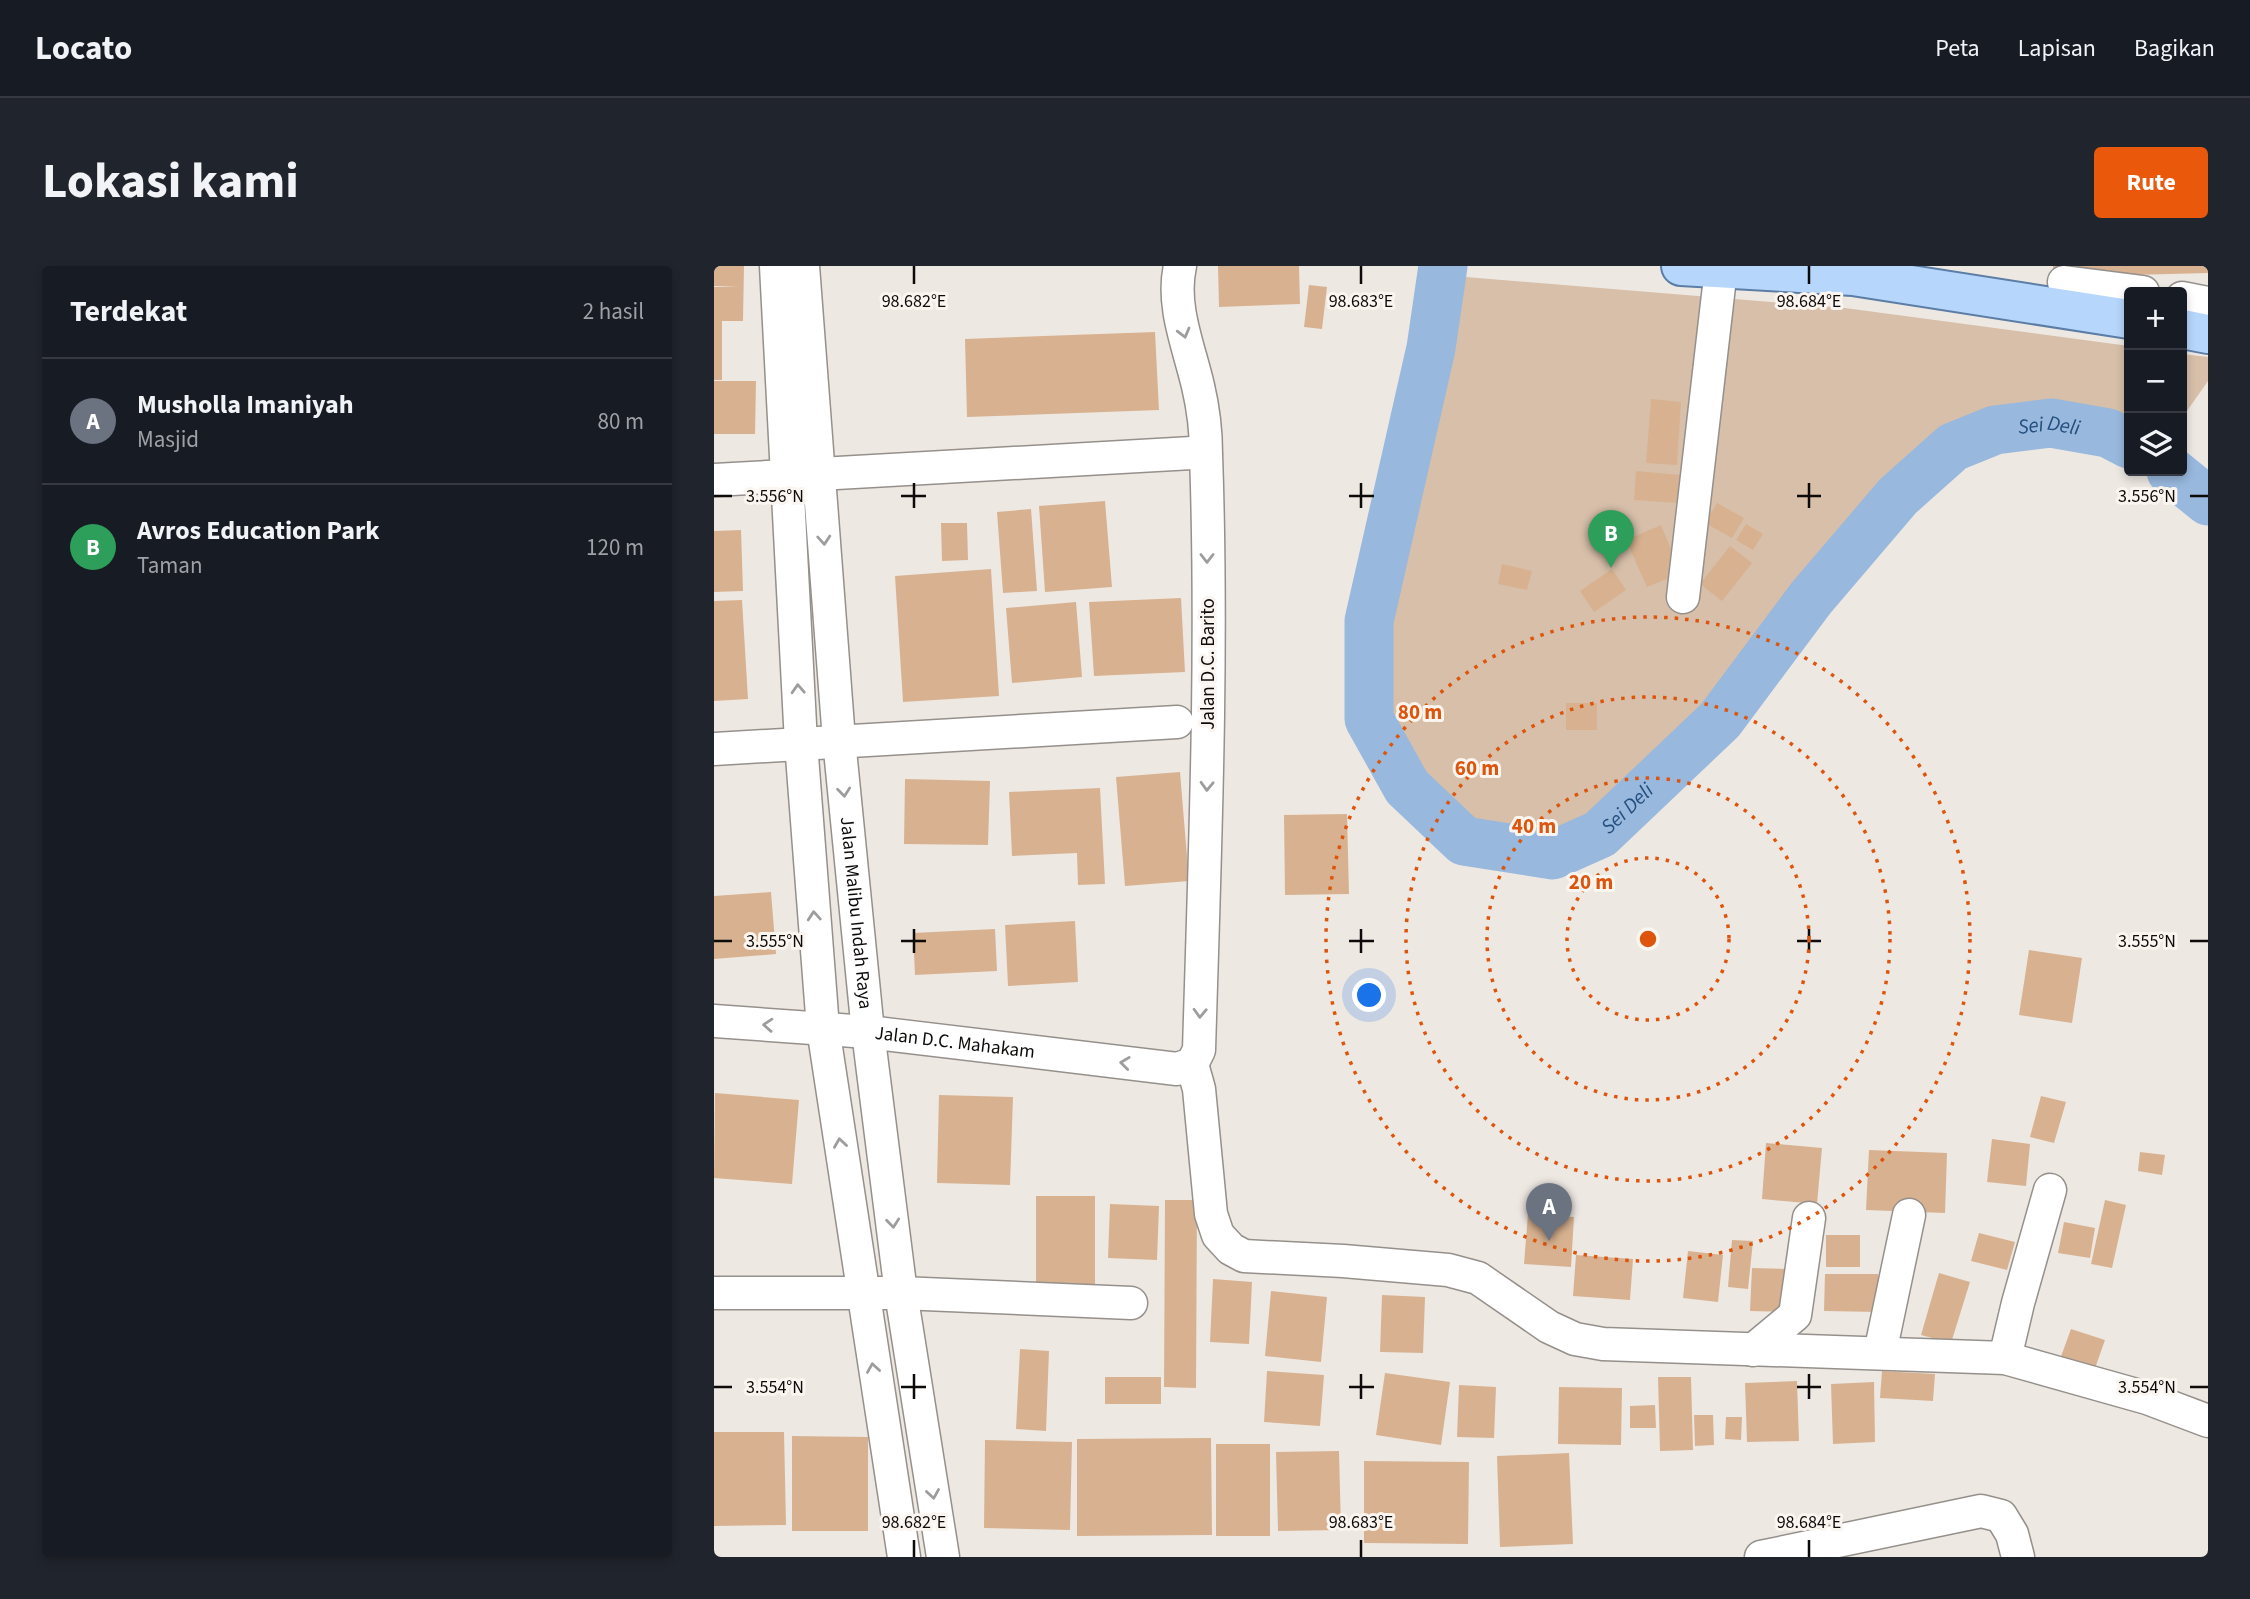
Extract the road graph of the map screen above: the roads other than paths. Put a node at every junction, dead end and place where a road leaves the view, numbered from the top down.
1 (775, 266) edge
2 (803, 266) edge
3 (1180, 266) edge
4 (1681, 266) edge
5 (1721, 269) junction
6 (2064, 282) dead end
7 (2124, 290) edge
8 (2187, 299) edge
9 (2208, 303) edge
10 (2124, 318) edge
11 (2187, 330) edge
12 (2208, 334) edge
13 (1192, 453) dead end
14 (819, 472) junction
15 (787, 475) junction
16 (714, 480) edge
17 (1683, 597) dead end
18 (1177, 722) dead end
19 (839, 740) junction
20 (801, 743) junction
21 (714, 749) edge
22 (714, 1021) edge
23 (823, 1028) junction
24 (868, 1032) junction
25 (1192, 1064) junction
26 (2050, 1190) dead end
27 (1909, 1215) dead end
28 (1809, 1218) dead end
29 (714, 1293) edge
30 (862, 1293) junction
31 (901, 1293) junction
32 (1131, 1303) dead end
33 (1753, 1350) junction
34 (1880, 1353) junction
35 (2005, 1358) junction
36 (2208, 1421) edge
37 (904, 1557) edge
38 (943, 1557) edge
39 (1761, 1557) edge
40 (2018, 1557) edge

1 - 15 street, Jalan Malibu Indah Raya
2 - 14 street, Jalan Malibu Indah Raya
3 -> 25 street, Jalan D.C. Barito
4 - 5 main road
5 - 10 main road
5 - 17 street
6 - 7 street
8 - 9 street
11 - 12 main road
13 - 14 street
14 - 15 street
14 -> 19 street, Jalan Malibu Indah Raya
15 - 16 street
20 -> 15 street, Jalan Malibu Indah Raya
18 - 19 street
19 - 20 street
19 -> 24 street, Jalan Malibu Indah Raya
20 - 21 street
23 -> 20 street, Jalan Malibu Indah Raya
23 -> 22 street, Jalan D.C. Mahakam
23 - 24 street, Jalan D.C. Mahakam
30 -> 23 street, Jalan Malibu Indah Raya
25 -> 24 street, Jalan D.C. Mahakam
24 -> 31 street, Jalan Malibu Indah Raya
25 - 33 street
26 - 35 street
27 - 34 street
28 - 33 street
29 - 30 street
30 - 31 street
37 -> 30 street, Jalan Malibu Indah Raya
31 - 32 street
31 -> 38 street, Jalan Malibu Indah Raya
33 - 34 street
34 - 35 street
35 - 36 street
39 - 40 street

